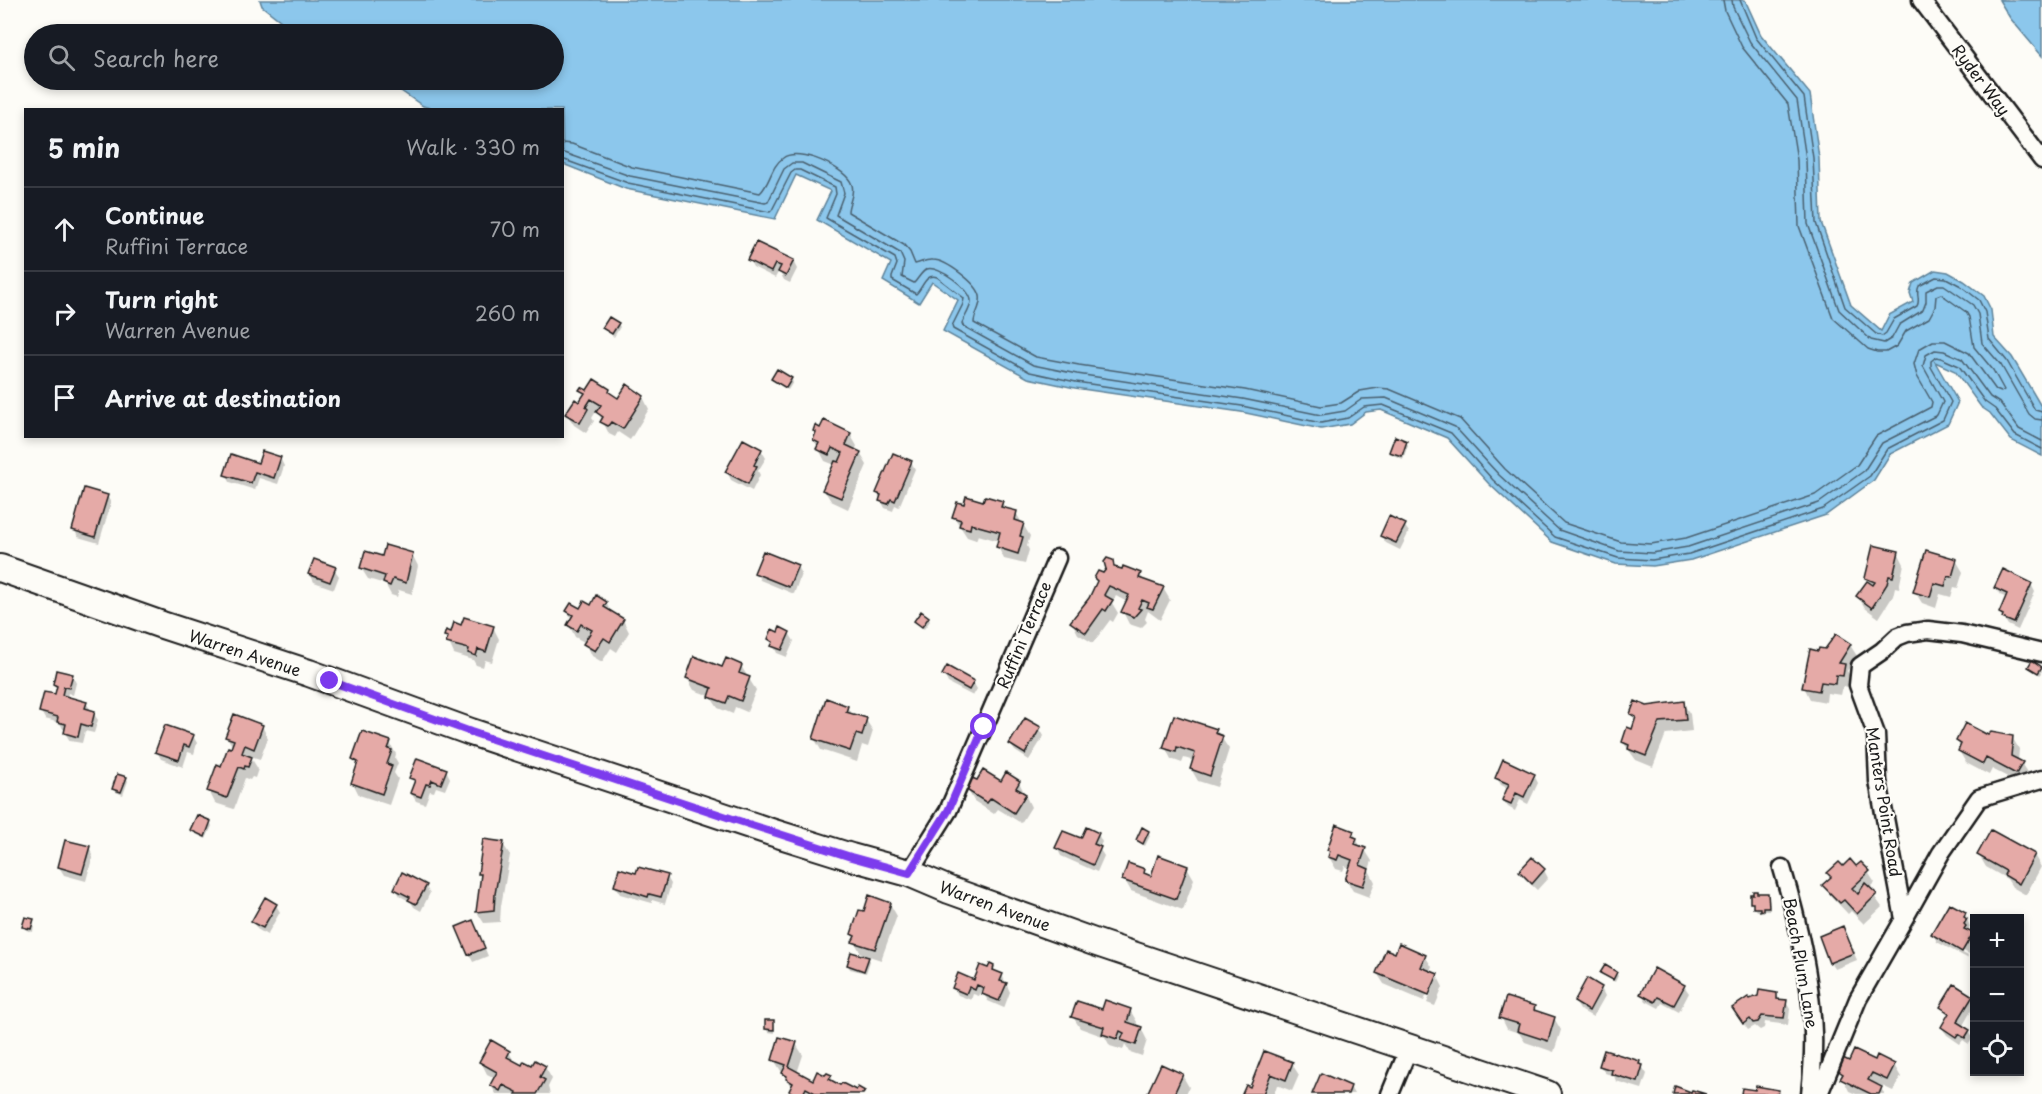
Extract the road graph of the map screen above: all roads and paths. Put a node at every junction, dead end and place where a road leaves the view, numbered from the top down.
1 (1922, 0) edge
2 (2042, 160) edge
3 (1057, 558) dead end
4 (0, 568) edge
5 (2042, 653) edge
6 (2042, 779) edge
7 (1782, 868) dead end
8 (909, 873) junction
9 (1904, 919) junction
10 (1409, 1048) junction
11 (1390, 1094) edge
12 (1548, 1094) edge
13 (1810, 1094) edge
14 (1819, 1094) edge

1 - 2 street, Ryder Way
3 - 8 street, Ruffini Terrace
4 - 8 main road, Warren Avenue
5 - 9 street, Manters Point Road
6 - 9 street, Manters Point Road
7 - 13 street, Beach Plum Lane
8 - 10 main road, Warren Avenue
9 - 14 street, Manters Point Road
10 - 11 street
10 - 12 main road, Warren Avenue

